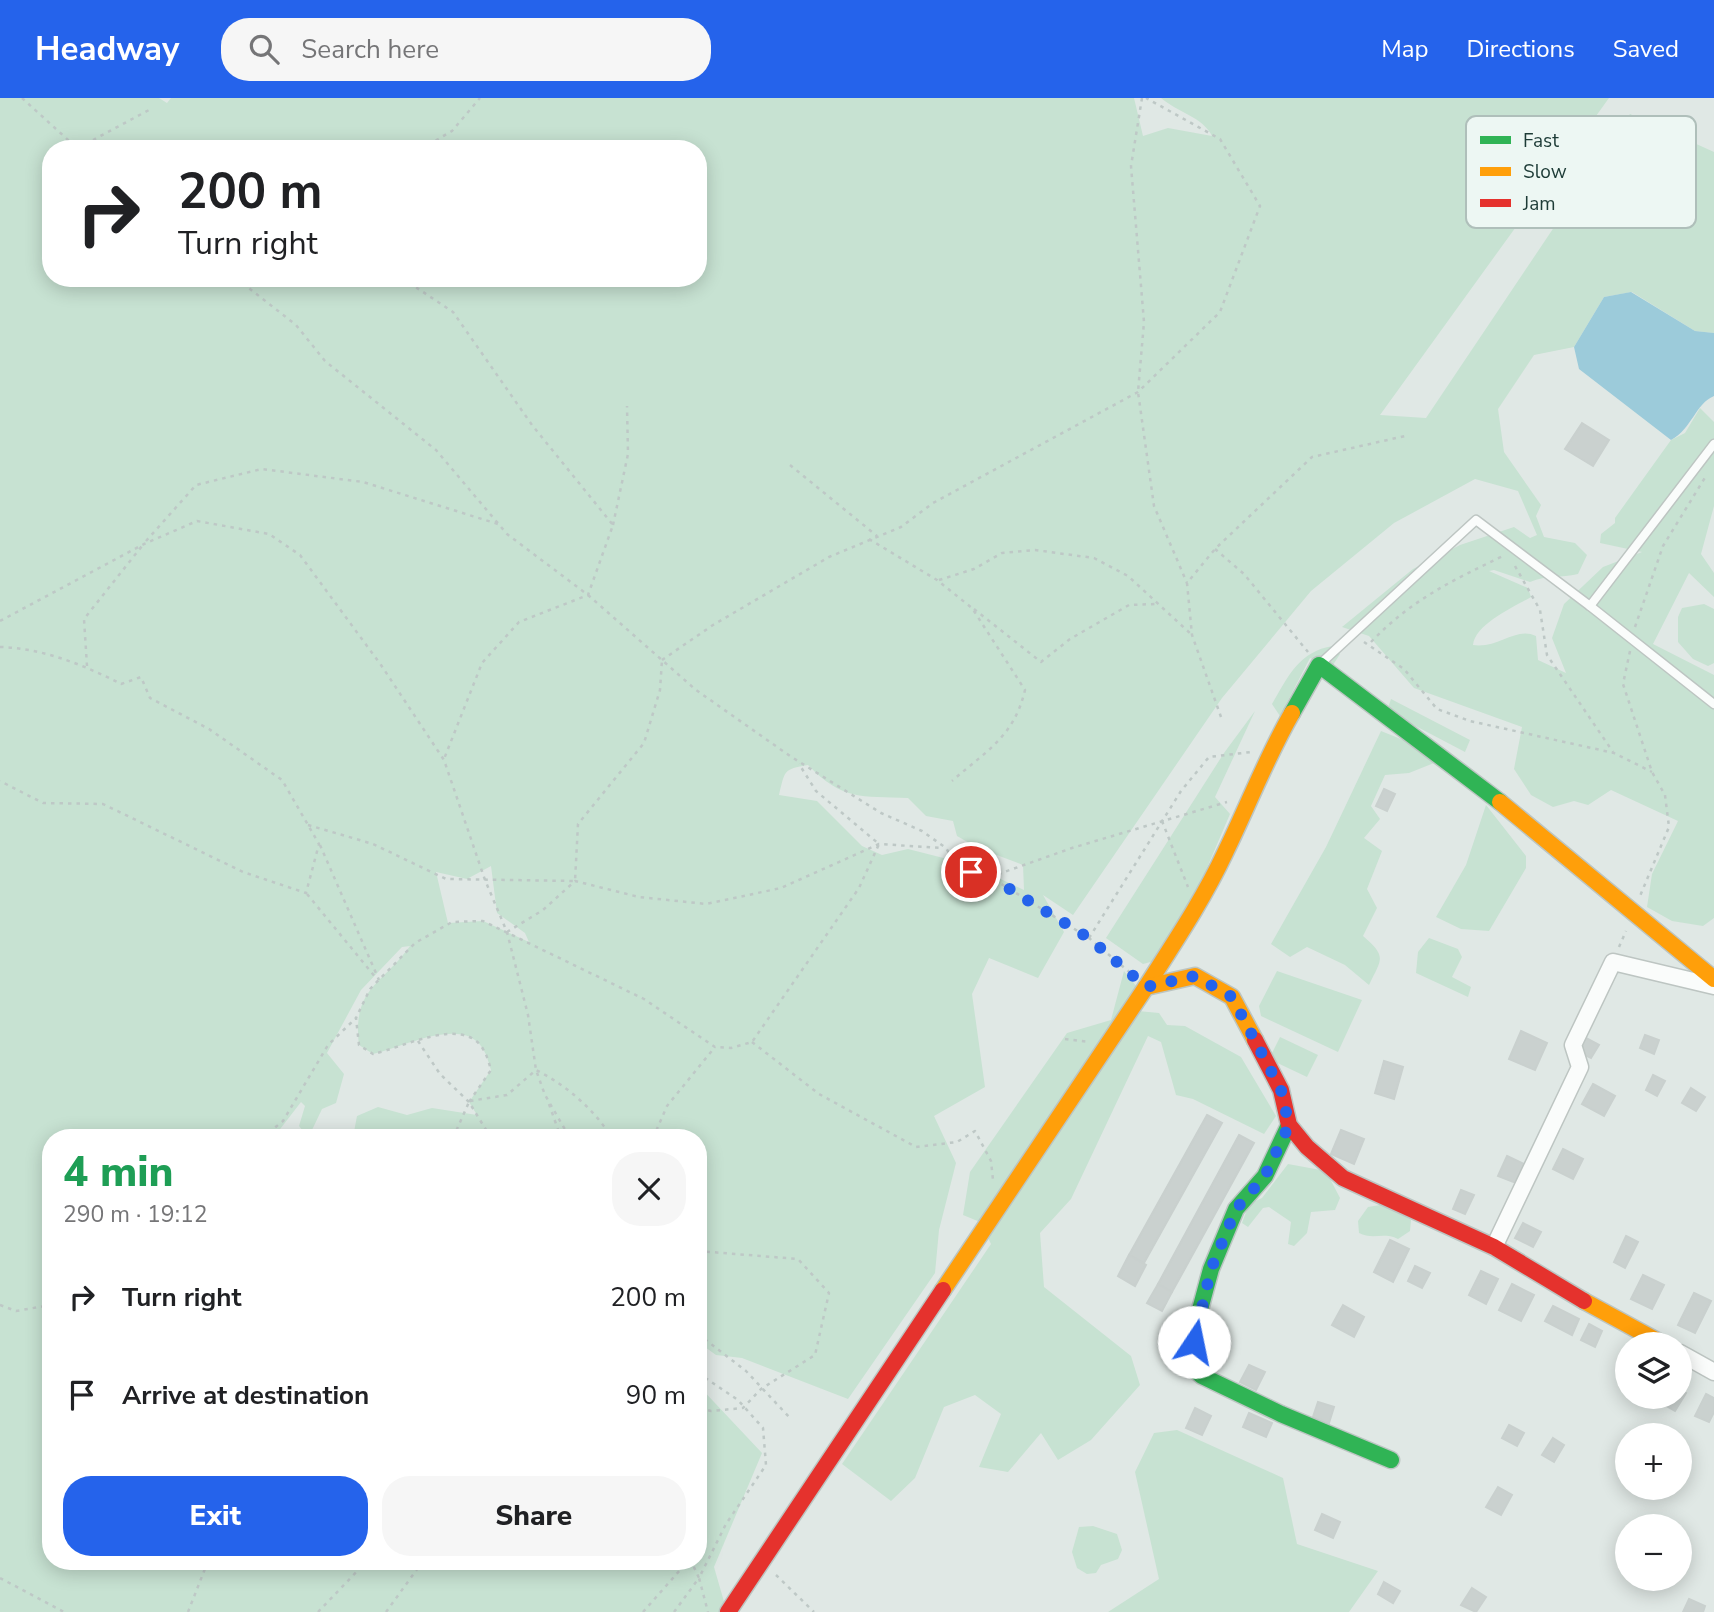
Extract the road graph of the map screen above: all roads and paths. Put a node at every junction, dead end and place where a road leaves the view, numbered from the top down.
1 (22, 98) edge
2 (480, 98) edge
3 (1144, 98) edge
4 (149, 110) dead end
5 (69, 140) edge
6 (93, 140) edge
7 (436, 140) edge
8 (247, 287) edge
9 (416, 287) edge
10 (1138, 393) junction
11 (627, 406) dead end
12 (1405, 436) dead end
13 (1714, 444) edge
14 (790, 465) dead end
15 (1708, 472) dead end
16 (498, 524) junction
17 (612, 525) junction
18 (877, 536) junction
19 (869, 539) junction
20 (144, 544) junction
21 (1214, 549) junction
22 (1518, 551) junction
23 (1508, 554) junction
24 (937, 580) junction
25 (1187, 583) junction
26 (588, 595) junction
27 (1156, 604) junction
28 (1590, 606) junction
29 (972, 608) junction
30 (0, 621) edge
31 (1192, 635) junction
32 (1632, 639) junction
33 (0, 647) edge
34 (662, 660) junction
35 (1319, 665) junction
36 (88, 667) junction
37 (1714, 704) edge
38 (1221, 717) dead end
39 (1271, 750) junction
40 (1614, 753) junction
41 (444, 760) junction
42 (797, 761) junction
43 (1652, 772) junction
44 (0, 781) edge
45 (952, 781) dead end
46 (1227, 802) dead end
47 (1162, 821) junction
48 (308, 825) junction
49 (319, 844) junction
50 (879, 844) junction
51 (946, 848) junction
52 (990, 877) junction
53 (485, 880) junction
54 (575, 881) junction
55 (306, 893) junction
56 (1196, 908) junction
57 (1633, 912) junction
58 (507, 932) junction
59 (1089, 938) junction
60 (1613, 962) junction
61 (1714, 979) edge
62 (379, 980) junction
63 (1714, 986) edge
64 (1146, 987) junction
65 (356, 1018) junction
66 (418, 1041) junction
67 (752, 1042) junction
68 (715, 1047) junction
69 (536, 1070) junction
70 (545, 1095) junction
71 (469, 1101) junction
72 (1289, 1125) junction
73 (274, 1129) edge
74 (457, 1129) edge
75 (486, 1129) edge
76 (558, 1129) edge
77 (565, 1129) edge
78 (606, 1129) edge
79 (657, 1129) edge
80 (998, 1210) junction
81 (1494, 1247) junction
82 (707, 1252) edge
83 (0, 1305) edge
84 (42, 1307) edge
85 (1641, 1332) edge
86 (707, 1341) edge
87 (1692, 1360) edge
88 (1714, 1372) edge
89 (707, 1379) edge
90 (761, 1389) junction
91 (743, 1408) junction
92 (707, 1410) edge
93 (790, 1418) dead end
94 (1391, 1460) dead end
95 (761, 1560) junction
96 (707, 1562) edge
97 (204, 1570) edge
98 (358, 1570) edge
99 (416, 1570) edge
100 (682, 1570) edge
101 (695, 1570) edge
102 (703, 1570) edge
103 (0, 1578) edge
104 (699, 1578) junction
105 (64, 1612) edge
106 (188, 1612) edge
107 (318, 1612) edge
108 (386, 1612) edge
109 (643, 1612) edge
110 (674, 1612) edge
111 (708, 1612) edge
112 (728, 1612) edge
113 (814, 1612) edge

1 - 5 path
2 - 7 path
3 - 10 path
3 - 10 path
4 - 6 path
8 - 16 path
9 - 17 path
10 - 18 path
10 - 25 path
11 - 17 path
12 - 21 path
13 - 28 lane
14 - 18 path
15 - 32 path
16 - 20 path
16 - 26 path
17 - 26 path
18 - 19 path
19 - 24 path
19 - 34 path
20 - 30 path
20 - 36 path
20 - 41 path
21 - 25 path
21 - 35 path
22 - 23 path
22 - 28 lane
22 - 35 lane
23 - 40 path
23 - 40 path
24 - 27 path
24 - 29 path
25 - 31 path
26 - 34 path
26 - 41 path
27 - 29 path
27 - 31 path
28 - 32 lane
29 - 45 path
31 - 38 path
32 - 37 lane
32 - 43 path
33 - 36 path
34 - 42 path
34 - 54 path
35 - 39 street
35 - 57 street
36 - 48 path
39 - 47 path
39 - 56 street
40 - 43 path
41 - 53 path
42 - 50 path
42 - 51 path
43 - 57 path
44 - 55 path
46 - 47 path
47 - 52 path
47 - 56 path
47 - 59 path
48 - 49 path
48 - 53 path
49 - 55 path
49 - 62 path
50 - 51 path
50 - 54 path
50 - 67 path
51 - 52 path
52 - 59 path
53 - 54 path
53 - 58 path
54 - 58 path
55 - 62 path
56 - 64 street
57 - 60 path
57 - 61 street
58 - 62 path
58 - 68 path
58 - 69 path
59 - 64 path
60 - 63 street
60 - 81 street
62 - 65 path
64 - 72 street
64 - 80 street
65 - 66 path
65 - 73 path
66 - 71 path
66 - 71 path
67 - 68 path
67 - 80 path
68 - 79 path
69 - 70 path
69 - 71 path
69 - 78 path
70 - 76 path
70 - 77 path
71 - 74 path
71 - 75 path
72 - 81 street
72 - 94 street
80 - 95 street
81 - 85 street
82 - 90 path
83 - 84 path
86 - 90 path
87 - 88 street
89 - 91 path
90 - 91 path
90 - 93 path
91 - 92 path
91 - 96 path
95 - 112 street
95 - 113 path
97 - 106 path
98 - 107 path
99 - 108 path
100 - 109 path
101 - 104 path
102 - 104 path
103 - 105 path
104 - 110 path
104 - 111 path

